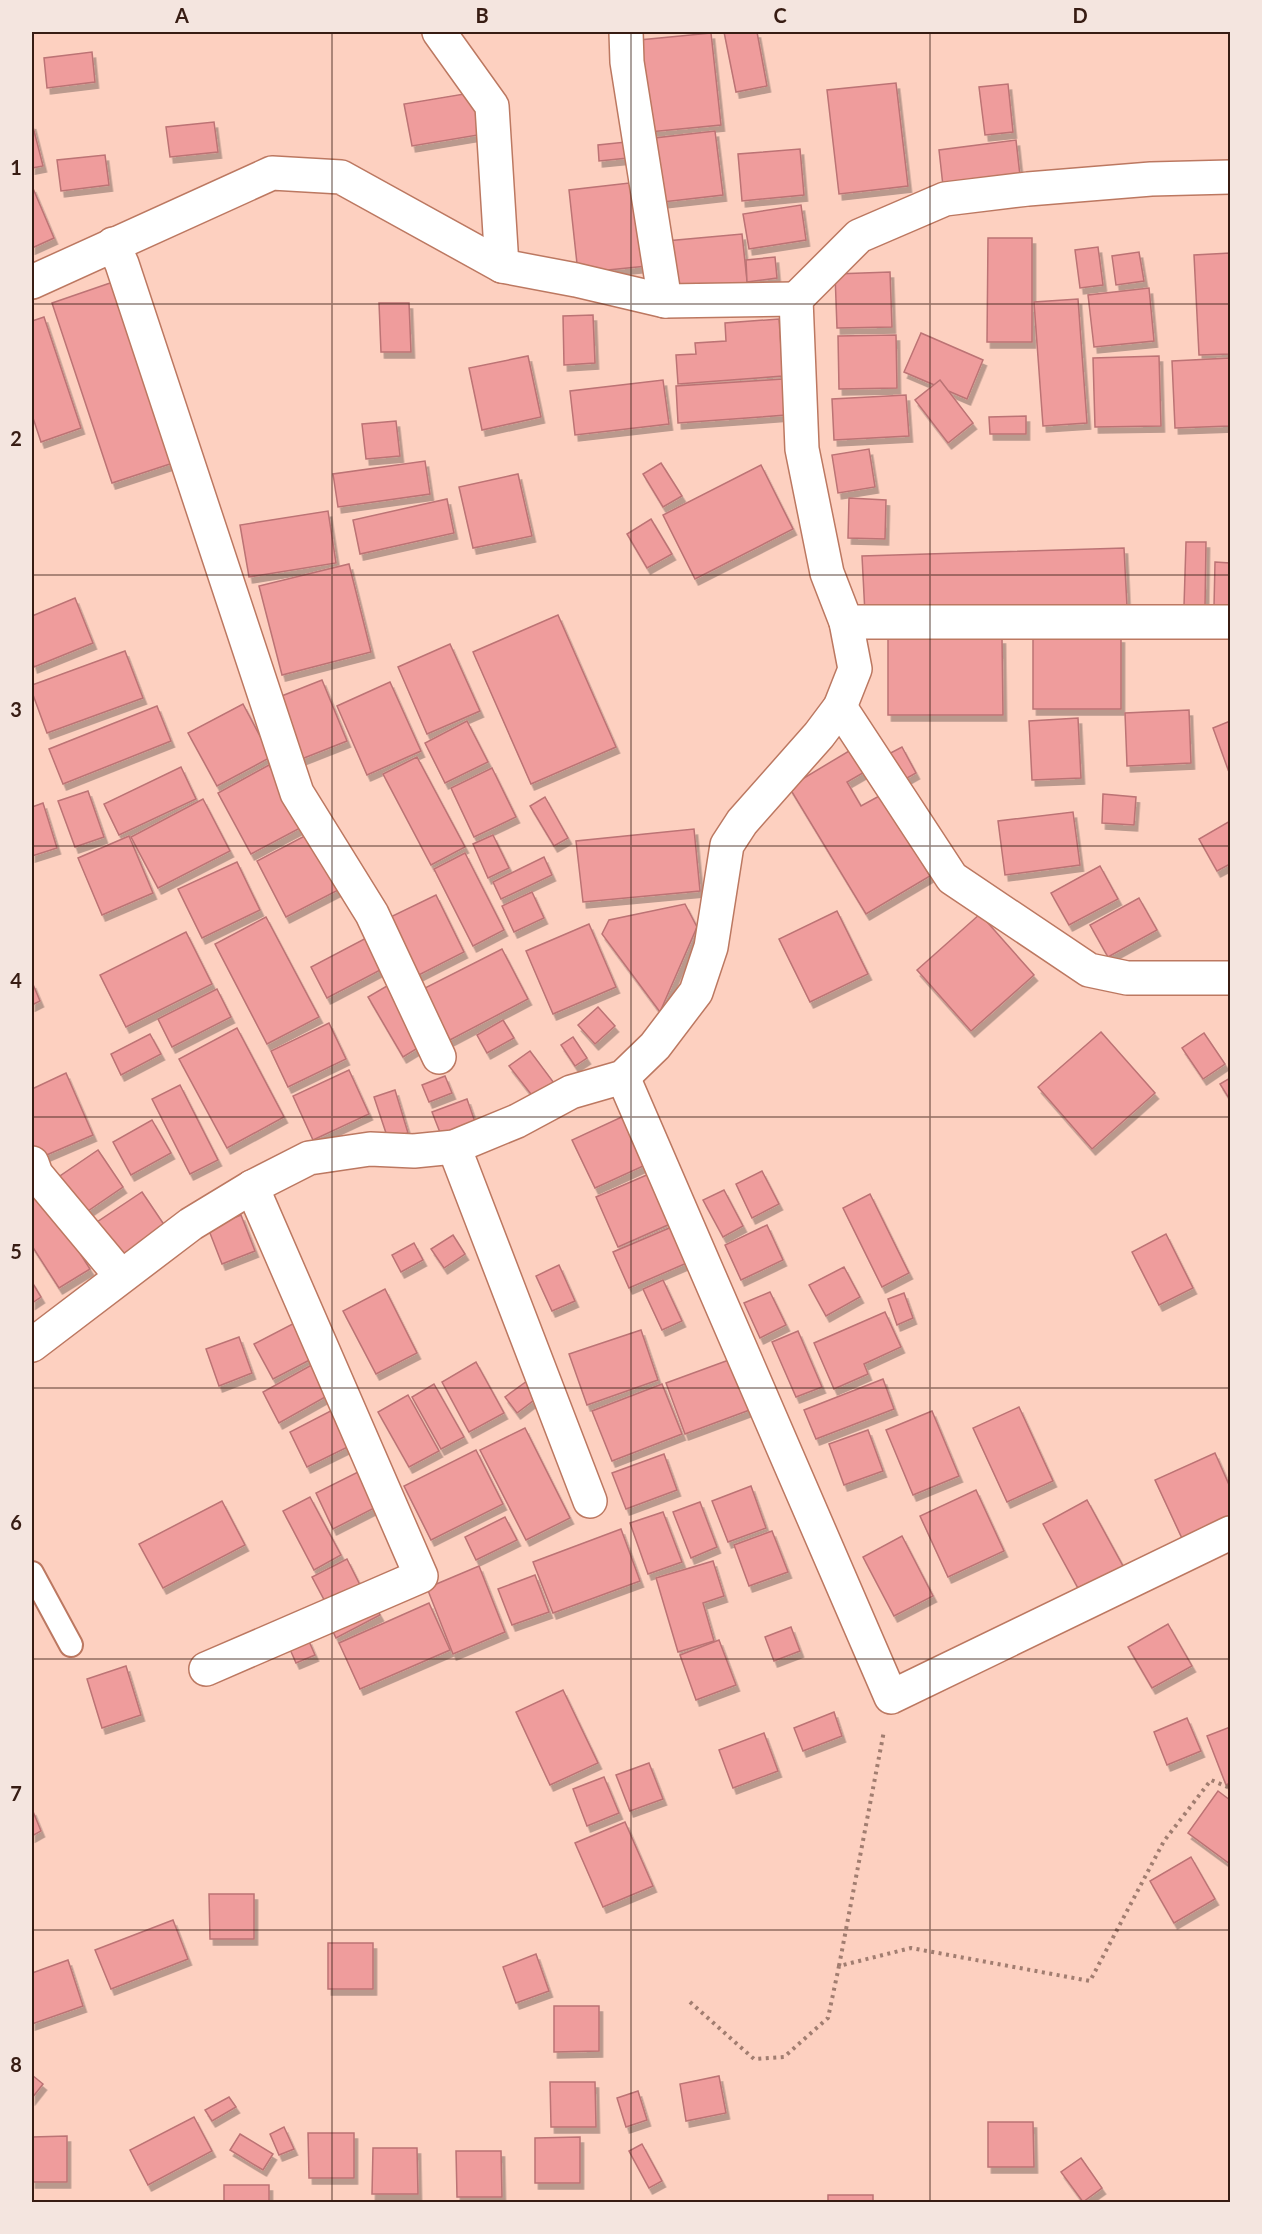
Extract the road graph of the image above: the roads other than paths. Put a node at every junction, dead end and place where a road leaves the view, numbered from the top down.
1 (439, 32) edge
2 (626, 32) edge
3 (1230, 177) edge
4 (113, 244) junction
5 (502, 266) junction
6 (32, 282) edge
7 (796, 299) junction
8 (664, 301) junction
9 (846, 622) junction
10 (1230, 622) edge
11 (840, 707) junction
12 (1230, 978) edge
13 (439, 1057) dead end
14 (623, 1077) junction
15 (454, 1147) junction
16 (32, 1163) edge
17 (252, 1188) junction
18 (122, 1276) junction
19 (32, 1345) edge
20 (590, 1501) dead end
21 (1230, 1533) edge
22 (32, 1574) edge
23 (71, 1646) dead end
24 (206, 1669) dead end

1 - 5 street
2 - 8 street
3 - 7 street
4 - 5 street
4 - 6 street
4 - 13 street
5 - 8 street
7 - 8 street
7 - 9 street
9 - 10 street
9 - 11 street
11 - 12 street
11 - 14 street
14 - 15 street
14 - 21 street
15 - 17 street
15 - 20 street
16 - 18 street
17 - 18 street
17 - 24 street
18 - 19 street
22 - 23 lane

